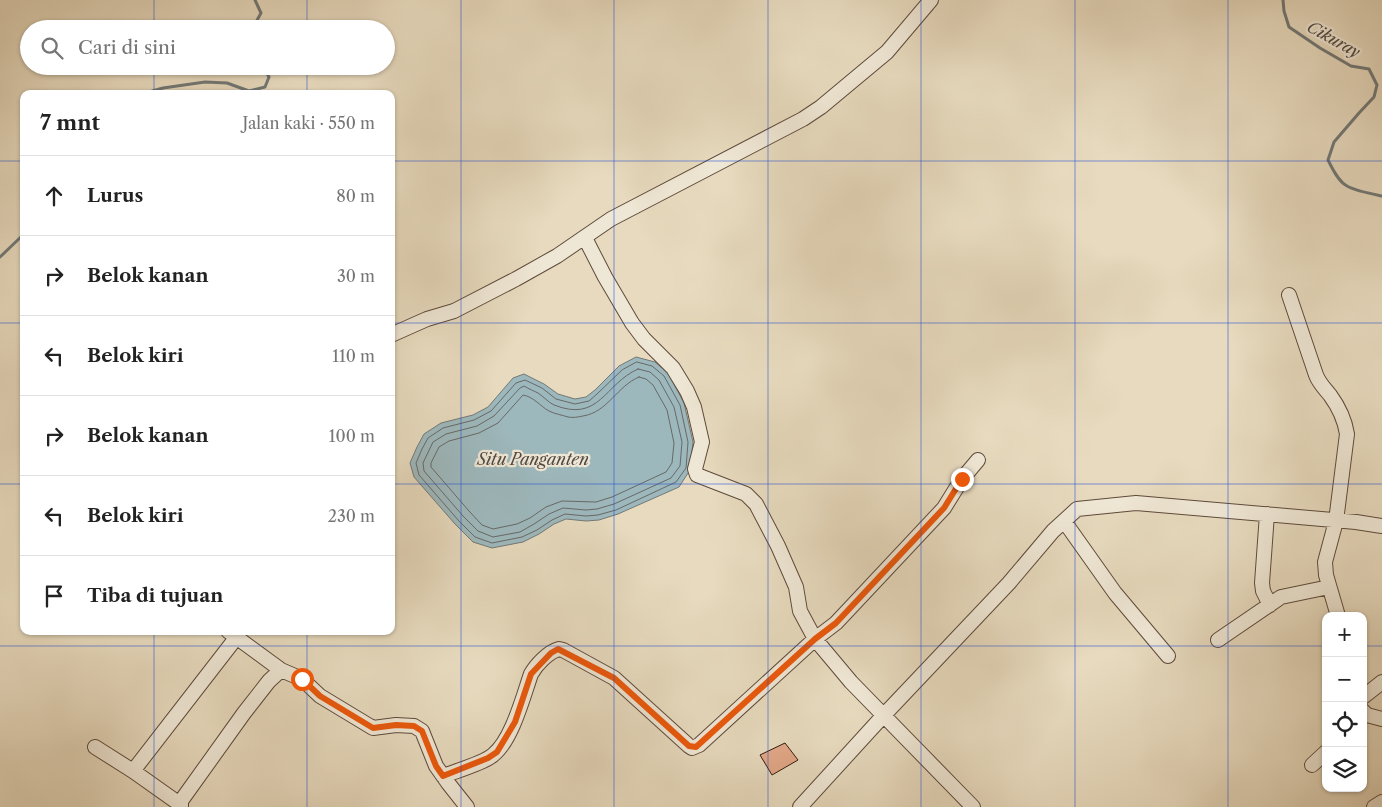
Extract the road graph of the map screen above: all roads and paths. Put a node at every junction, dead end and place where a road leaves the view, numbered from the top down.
1 (931, 0) edge
2 (585, 238) junction
3 (1289, 295) dead end
4 (395, 334) edge
5 (978, 460) dead end
6 (1267, 514) junction
7 (1336, 520) junction
8 (1064, 521) junction
9 (1382, 526) edge
10 (1326, 588) junction
11 (1270, 605) junction
12 (1336, 612) edge
13 (232, 635) edge
14 (815, 639) junction
15 (1218, 640) dead end
16 (1168, 656) dead end
17 (280, 670) junction
18 (1382, 682) edge
19 (1367, 694) edge
20 (1367, 715) edge
21 (883, 716) junction
22 (1382, 719) edge
23 (95, 747) dead end
24 (1322, 756) edge
25 (1312, 765) dead end
26 (133, 771) junction
27 (443, 776) junction
28 (1382, 802) edge
29 (181, 806) edge
30 (467, 807) edge
31 (800, 807) edge
32 (973, 807) edge
33 (1374, 807) edge

1 - 2 street
2 - 4 street
2 - 14 street
3 - 7 street
5 - 14 street
6 - 7 street
6 - 8 street
6 - 11 street
7 - 9 street
7 - 10 street
8 - 16 street
8 - 21 street
10 - 11 street
10 - 12 street
11 - 15 street
13 - 17 street
13 - 26 street
14 - 21 street
14 - 27 street
17 - 27 street
17 - 29 street
18 - 19 street
20 - 22 street
21 - 31 street
21 - 32 street
23 - 26 street
24 - 25 street
26 - 29 street
27 - 30 street
28 - 33 street

